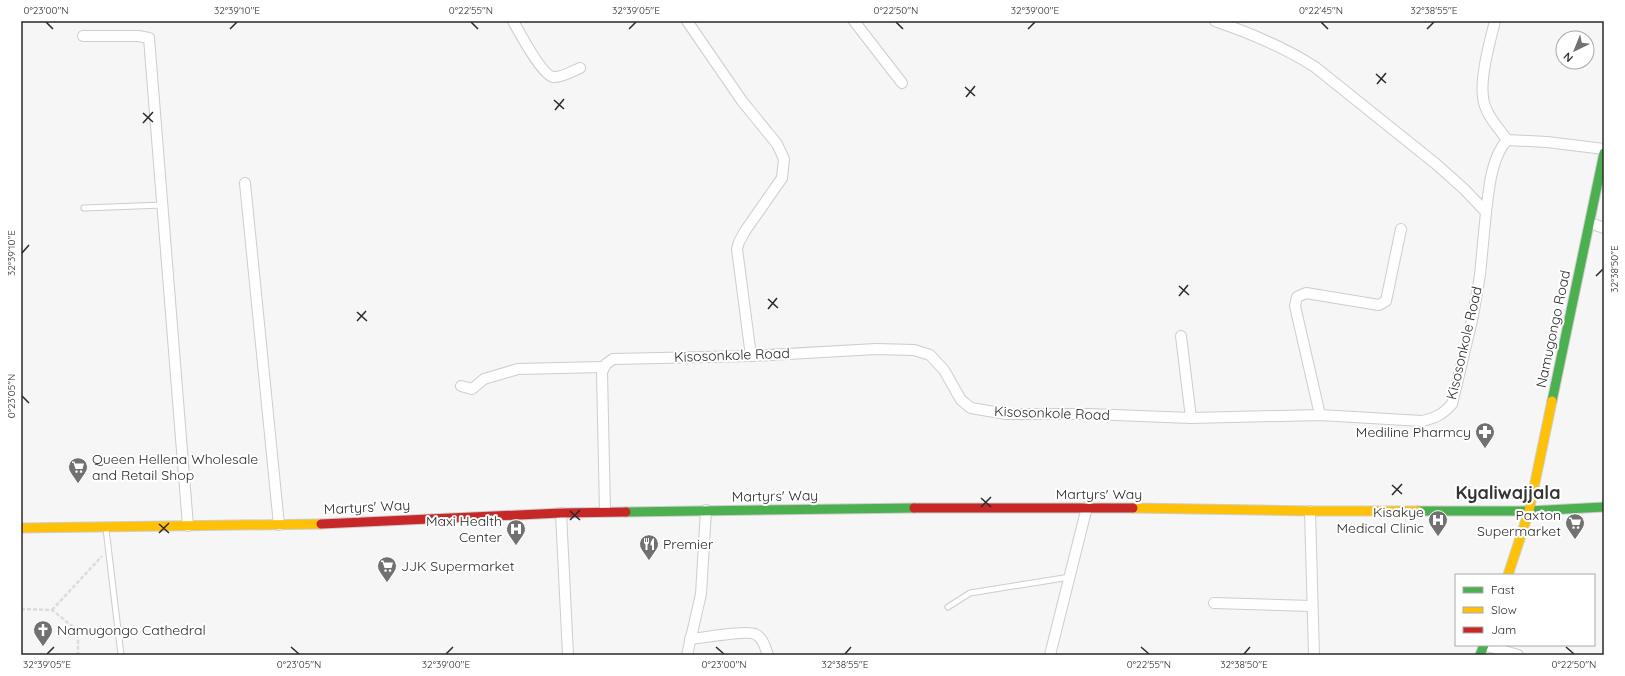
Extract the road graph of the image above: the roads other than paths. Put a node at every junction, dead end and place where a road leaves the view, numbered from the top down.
1 (513, 21) edge
2 (687, 21) edge
3 (854, 21) edge
4 (1215, 21) edge
5 (1495, 21) edge
6 (1234, 24) edge
7 (83, 36) dead end
8 (580, 68) dead end
9 (902, 83) dead end
10 (1507, 140) junction
11 (1604, 148) edge
12 (1604, 153) edge
13 (245, 183) dead end
14 (163, 205) junction
15 (84, 208) dead end
16 (1486, 212) junction
17 (1590, 223) junction
18 (1604, 228) edge
19 (1401, 229) dead end
20 (1181, 336) dead end
21 (751, 356) junction
22 (603, 367) junction
23 (461, 386) dead end
24 (1320, 415) junction
25 (1191, 418) junction
26 (1087, 507) junction
27 (1604, 507) edge
28 (706, 510) junction
29 (1310, 511) junction
30 (1529, 511) junction
31 (605, 512) junction
32 (561, 513) junction
33 (279, 525) junction
34 (188, 526) junction
35 (21, 528) edge
36 (106, 528) junction
37 (1508, 574) edge
38 (1070, 577) junction
39 (1214, 603) dead end
40 (1311, 606) junction
41 (948, 607) dead end
42 (690, 639) junction
43 (1487, 646) edge
44 (120, 655) edge
45 (568, 655) edge
46 (687, 655) edge
47 (768, 655) edge
48 (1050, 655) edge
49 (1314, 655) edge
50 (1518, 655) edge

1 - 8 street
2 - 21 street
3 - 9 street
4 - 6 street
5 - 10 street
6 - 16 street
7 - 14 street
10 - 11 street
10 - 16 street, Kisosonkole Road
12 - 17 main road, Namugongo Road
13 - 33 street
14 - 15 lane
14 - 34 street
16 - 24 street, Kisosonkole Road
17 - 18 street
17 - 30 main road, Namugongo Road
19 - 24 street
20 - 25 street
21 - 22 street, Kisosonkole Road
21 - 25 street, Kisosonkole Road
22 - 23 street
22 - 31 street
24 - 25 street, Kisosonkole Road
26 - 28 main road, Martyrs' Way
26 - 29 main road, Martyrs' Way
26 - 38 street
27 - 30 main road, Martyrs' Way
28 - 31 main road, Martyrs' Way
28 - 42 street
29 - 30 main road, Martyrs' Way
29 - 40 street
30 - 37 main road, Namugongo Road
31 - 32 main road, Martyrs' Way
32 - 33 main road, Martyrs' Way
32 - 45 street
33 - 34 main road, Martyrs' Way
34 - 36 main road, Martyrs' Way
35 - 36 main road, Martyrs' Way
36 - 44 lane
38 - 41 lane
38 - 48 street
39 - 40 street
40 - 49 street
42 - 46 street
42 - 47 street
43 - 50 street

